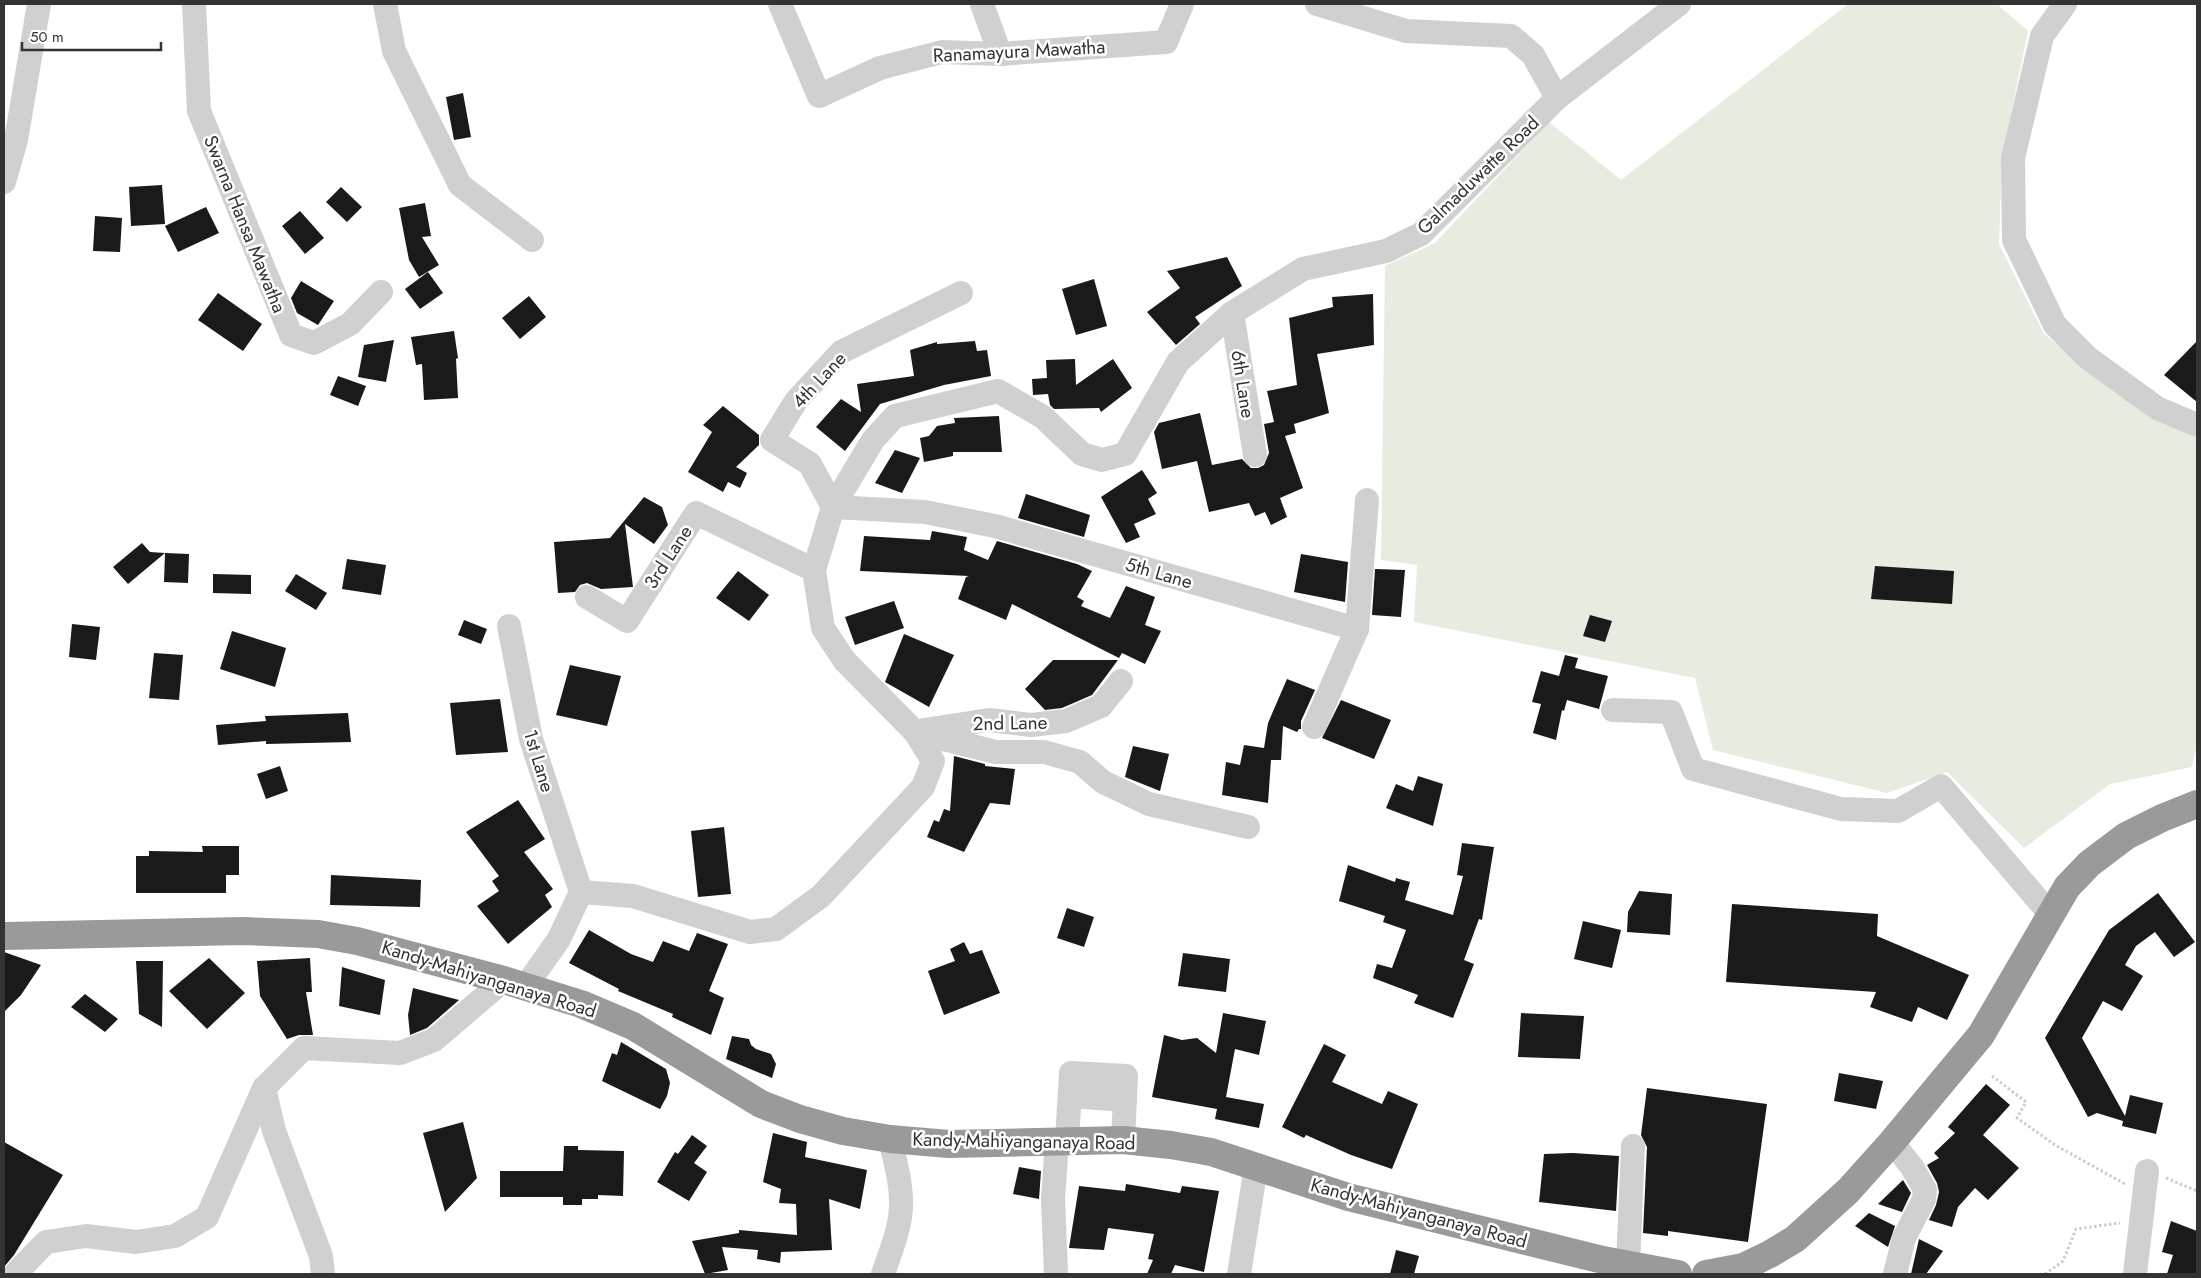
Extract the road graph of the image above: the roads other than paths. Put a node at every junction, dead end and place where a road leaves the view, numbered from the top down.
1 (39, 4) edge
2 (194, 4) edge
3 (385, 4) edge
4 (780, 4) edge
5 (982, 4) edge
6 (1182, 4) edge
7 (1317, 4) edge
8 (1679, 4) edge
9 (2065, 4) edge
10 (1000, 54) junction
11 (1557, 98) junction
12 (4, 182) edge
13 (532, 240) dead end
14 (381, 292) dead end
15 (962, 293) dead end
16 (1232, 313) junction
17 (2197, 426) edge
18 (1255, 455) dead end
19 (1367, 500) dead end
20 (833, 507) junction
21 (814, 570) junction
22 (587, 598) dead end
23 (509, 626) dead end
24 (1357, 629) junction
25 (1121, 681) dead end
26 (1612, 710) dead end
27 (1314, 727) dead end
28 (915, 732) junction
29 (2196, 800) edge
30 (1248, 827) dead end
31 (581, 892) junction
32 (2050, 914) junction
33 (4, 936) edge
34 (515, 983) junction
35 (264, 1088) junction
36 (890, 1139) junction
37 (1062, 1140) junction
38 (1124, 1140) junction
39 (1892, 1142) junction
40 (1633, 1146) dead end
41 (1256, 1167) junction
42 (2145, 1182) road end
43 (1766, 1264) edge
44 (1610, 1266) edge
45 (15, 1274) edge
46 (323, 1274) edge
47 (883, 1274) edge
48 (1056, 1274) edge
49 (1239, 1274) edge
50 (1678, 1274) edge
51 (1706, 1274) edge
52 (1895, 1274) edge
53 (2135, 1274) edge

1 - 12 street
2 - 14 street, Swarna Hansa Mawatha
3 - 13 street
4 - 10 street, Ranamayura Mawatha
5 - 10 street
6 - 10 street, Ranamayura Mawatha
7 - 11 street
8 - 11 street, Galmaduwatte Road
9 - 17 street
11 - 16 street, Galmaduwatte Road
15 - 20 street, 4th Lane
16 - 18 street, 6th Lane
16 - 20 street, Galmaduwatte Road
19 - 24 street
20 - 21 street, Galmaduwatte Road
20 - 24 street, 5th Lane
21 - 22 street, 3rd Lane
21 - 28 street, Galmaduwatte Road
23 - 31 street, 1st Lane
24 - 27 street
25 - 28 street, 2nd Lane
26 - 32 street
28 - 30 street
28 - 31 street, Galmaduwatte Road
29 - 32 highway
31 - 34 street
32 - 39 highway
33 - 34 highway, Kandy-Mahiyanganaya Road
34 - 35 street
34 - 36 highway, Kandy-Mahiyanganaya Road
35 - 45 street
35 - 46 street
36 - 37 highway, Kandy-Mahiyanganaya Road
36 - 47 street
37 - 38 highway, Kandy-Mahiyanganaya Road
37 - 38 street
37 - 48 street
38 - 41 highway, Kandy-Mahiyanganaya Road
39 - 43 highway
39 - 52 street
40 - 44 street
41 - 44 highway, Kandy-Mahiyanganaya Road
41 - 49 street
42 - 53 street
43 - 51 highway
44 - 50 highway, Kandy-Mahiyanganaya Road

